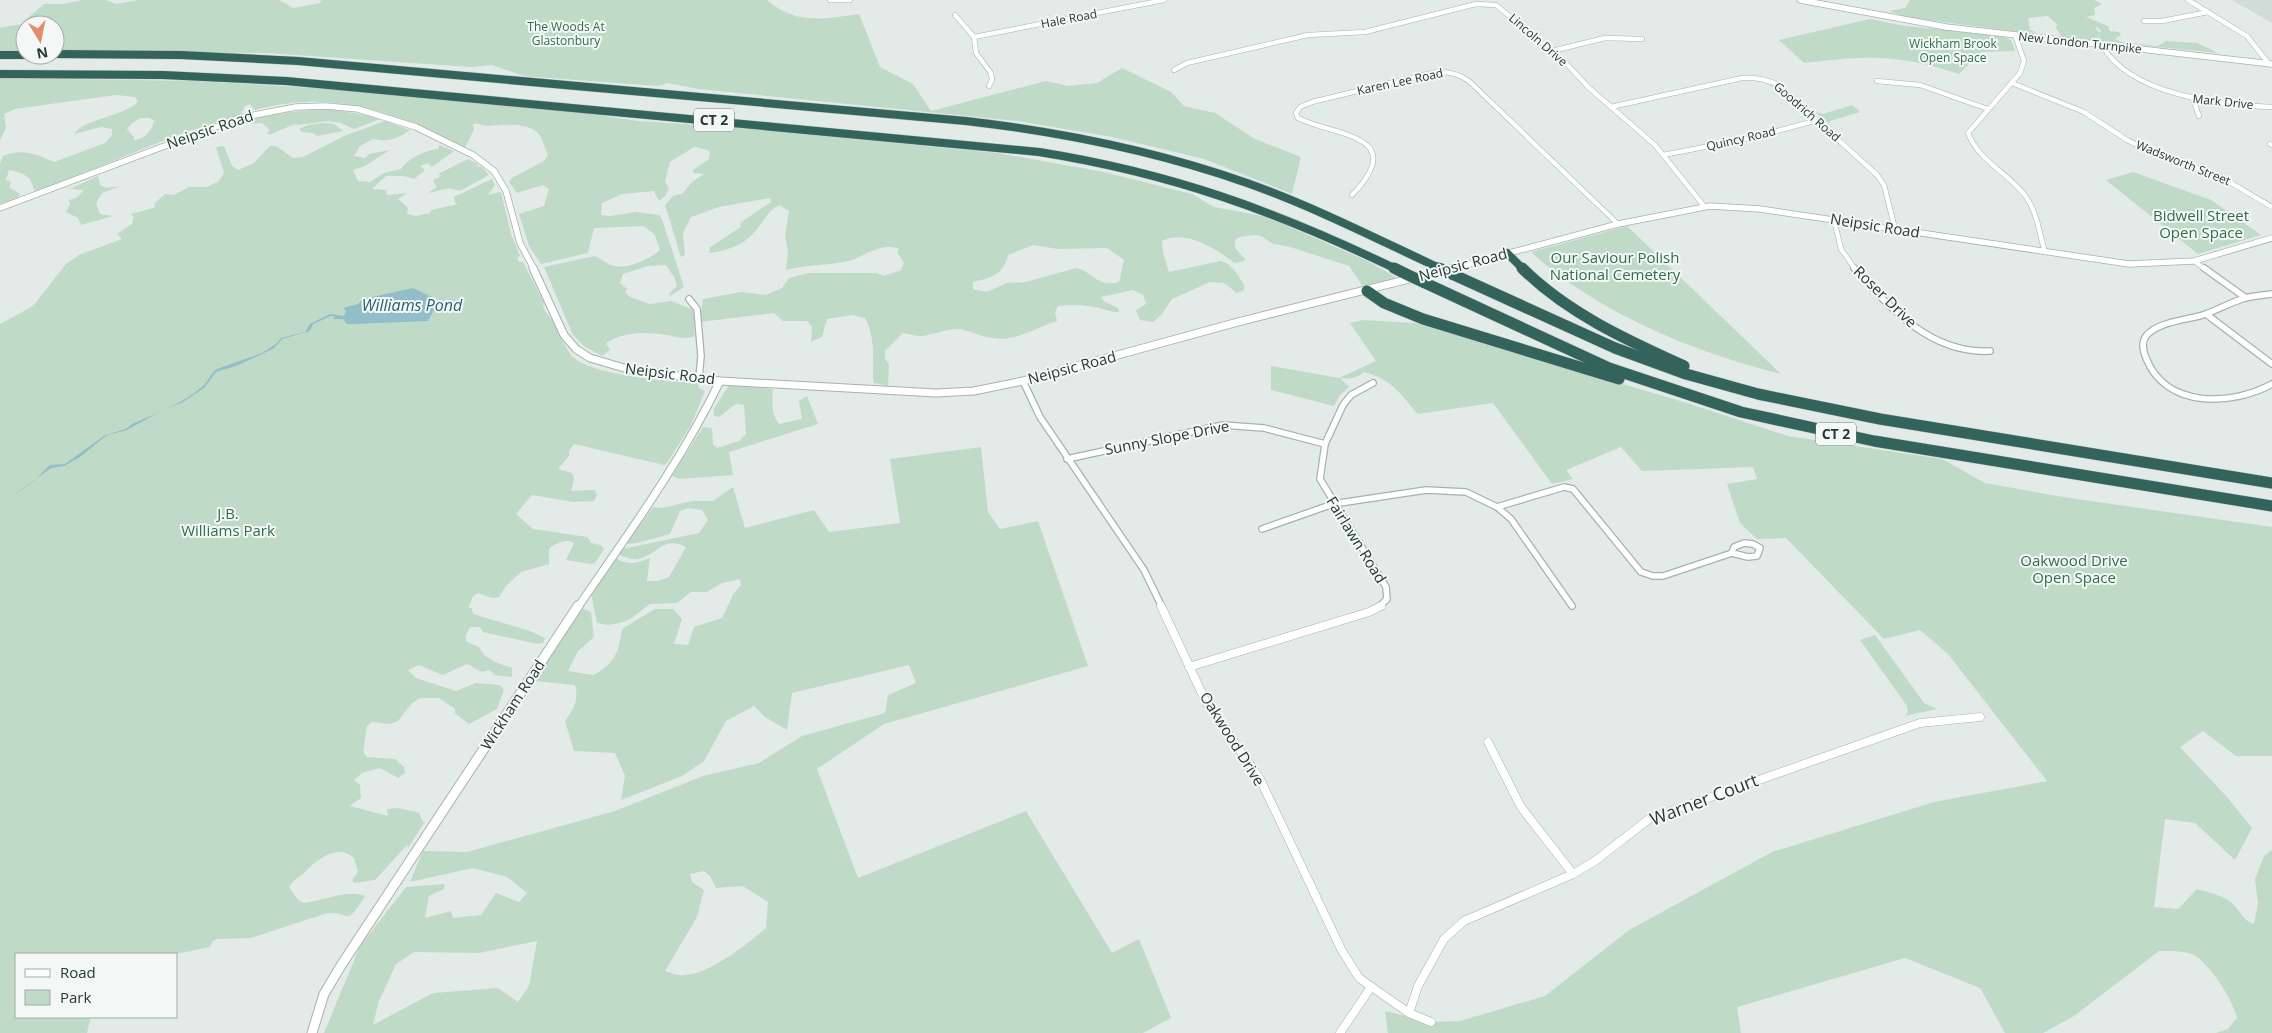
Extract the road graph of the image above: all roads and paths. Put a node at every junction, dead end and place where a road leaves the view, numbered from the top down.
1 (830, 0) edge
2 (850, 0) edge
3 (1164, 0) edge
4 (1800, 0) edge
5 (1839, 0) edge
6 (2188, 0) edge
7 (1836, 7) junction
8 (2208, 12) junction
9 (955, 15) dead end
10 (2144, 21) dead end
11 (2015, 36) junction
12 (974, 37) junction
13 (1642, 39) dead end
14 (2102, 45) junction
15 (1552, 51) junction
16 (65, 54) edge
17 (0, 55) edge
18 (15, 55) edge
19 (2270, 64) edge
20 (1174, 70) dead end
21 (0, 74) edge
22 (1877, 82) dead end
23 (2012, 82) junction
24 (989, 86) dead end
25 (2193, 99) junction
26 (1611, 107) junction
27 (2272, 107) edge
28 (1988, 109) junction
29 (2199, 116) dead end
30 (1818, 120) junction
31 (1663, 155) junction
32 (1352, 195) dead end
33 (1704, 206) junction
34 (2272, 207) edge
35 (0, 208) edge
36 (1834, 220) junction
37 (1618, 224) junction
38 (1895, 229) junction
39 (2272, 238) edge
40 (2045, 252) junction
41 (1507, 253) junction
42 (2194, 261) junction
43 (1367, 291) junction
44 (2272, 294) edge
45 (2246, 298) junction
46 (690, 299) dead end
47 (2206, 314) junction
48 (1990, 352) dead end
49 (2272, 364) edge
50 (699, 378) junction
51 (720, 381) junction
52 (1023, 381) junction
53 (1373, 383) dead end
54 (2272, 384) edge
55 (1744, 391) junction
56 (1694, 398) junction
57 (1324, 444) junction
58 (1067, 459) junction
59 (2272, 483) edge
60 (1333, 504) junction
61 (2272, 506) edge
62 (1497, 507) junction
63 (1262, 529) dead end
64 (1732, 553) dead end
65 (1572, 606) dead end
66 (1189, 667) junction
67 (1980, 717) dead end
68 (1488, 742) dead end
69 (1573, 874) junction
70 (1372, 987) junction
71 (1410, 1013) junction
72 (1431, 1022) dead end
73 (312, 1033) edge
74 (1340, 1033) edge

1 - 2 street
3 - 12 street, Hale Road
4 - 7 street, New London Turnpike
5 - 7 street
6 - 8 street
7 - 11 street, New London Turnpike
8 - 10 street
8 - 19 street
9 - 12 street
11 - 14 street, New London Turnpike
11 - 23 street
12 - 24 street
13 - 15 street
14 - 19 street, New London Turnpike
14 - 25 street, Mark Drive
15 - 20 street, Lincoln Drive
15 - 26 street, Lincoln Drive
16 - 55 highway, CT 2, bridge
17 - 18 highway
21 - 56 highway, CT 2, bridge
22 - 28 street
23 - 28 street
23 - 34 street, Wadsworth Street
25 - 27 street, Mark Drive
25 - 29 street
26 - 30 street, Goodrich Road
26 - 31 street, Lincoln Drive
28 - 40 street
30 - 31 street, Quincy Road
30 - 38 street, Goodrich Road
31 - 33 street, Lincoln Drive
32 - 37 street, Karen Lee Road
33 - 36 street, Neipsic Road
33 - 37 street, Neipsic Road
35 - 50 street, Neipsic Road
36 - 38 street, Neipsic Road
36 - 48 street, Roser Drive
37 - 41 street, Neipsic Road
38 - 40 street, Neipsic Road
39 - 42 street, Neipsic Road
40 - 42 street, Neipsic Road
41 - 43 street, Neipsic Road
41 - 55 highway
42 - 45 street
43 - 52 street, Neipsic Road
43 - 56 highway
44 - 45 street
45 - 47 street
46 - 50 street
47 - 49 street
47 - 54 street
50 - 51 street, Neipsic Road
51 - 52 street, Neipsic Road
51 - 73 street, Wickham Road
52 - 58 street, Oakwood Drive
53 - 57 street, Fairlawn Road
55 - 59 highway, CT 2
56 - 61 highway, CT 2
57 - 58 street, Sunny Slope Drive
57 - 60 street, Fairlawn Road
58 - 66 street, Oakwood Drive
60 - 62 street
60 - 63 street
60 - 66 street, Fairlawn Road
62 - 64 street
62 - 65 street
66 - 70 street, Oakwood Drive
67 - 69 street, Warner Court
68 - 69 street
69 - 71 street, Warner Court
70 - 71 street, Oakwood Drive
70 - 74 street
71 - 72 street, Oakwood Drive

